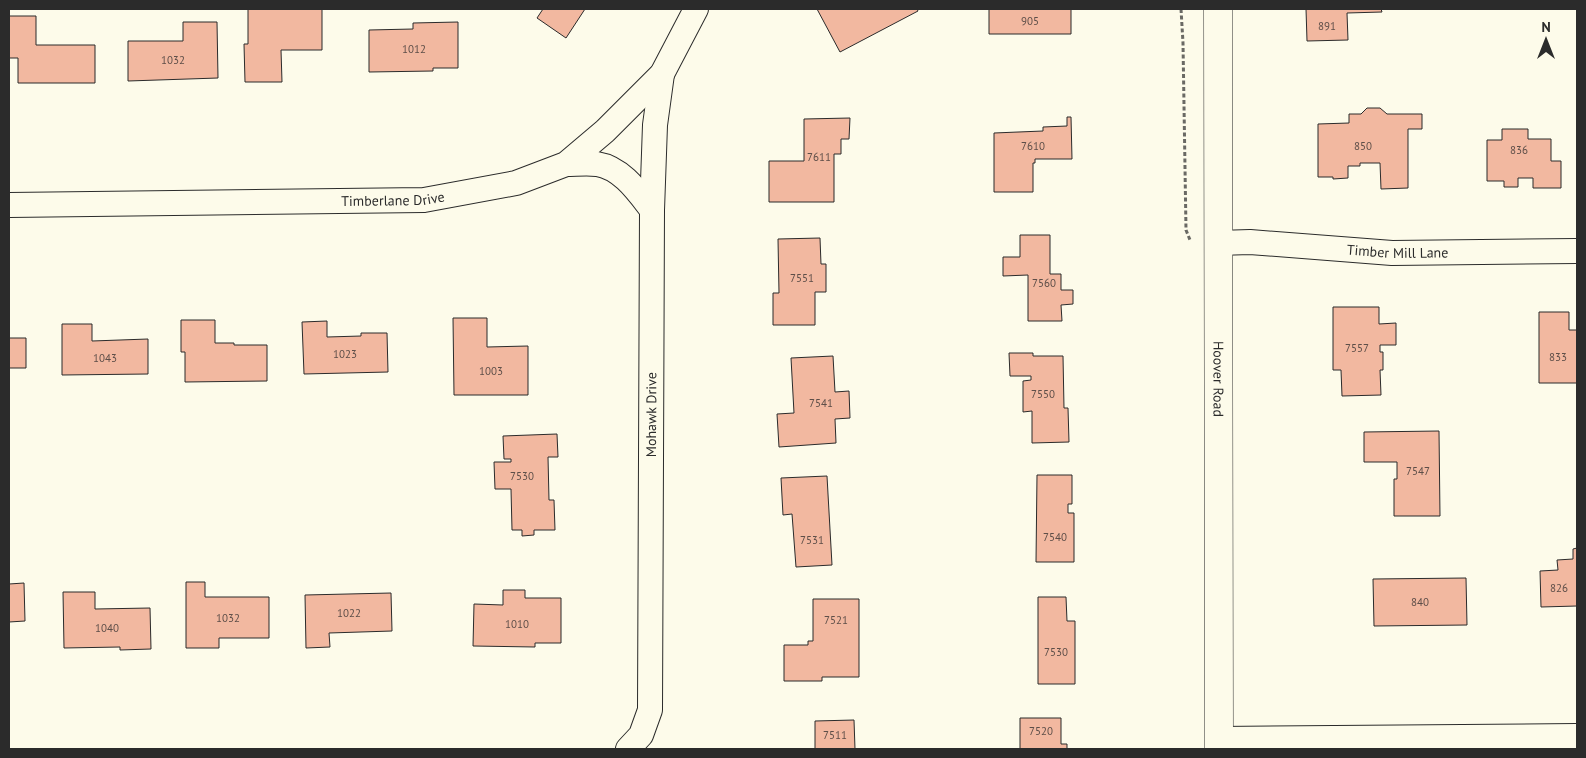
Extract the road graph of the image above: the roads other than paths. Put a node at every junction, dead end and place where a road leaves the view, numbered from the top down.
1 (1218, 9) edge
2 (694, 10) edge
3 (662, 74) junction
4 (566, 164) junction
5 (9, 205) edge
6 (652, 210) junction
7 (1218, 243) junction
8 (1577, 251) edge
9 (1577, 736) edge
10 (1219, 744) edge
11 (628, 749) edge

1 - 7 street, Hoover Road
2 - 3 street, Timberlane Drive
3 - 4 street, Timberlane Drive
3 - 6 street, Mohawk Drive
4 - 5 street, Timberlane Drive
4 - 6 street
6 - 11 street, Mohawk Drive
7 - 8 street, Timber Mill Lane
7 - 10 street, Hoover Road
9 - 10 street

